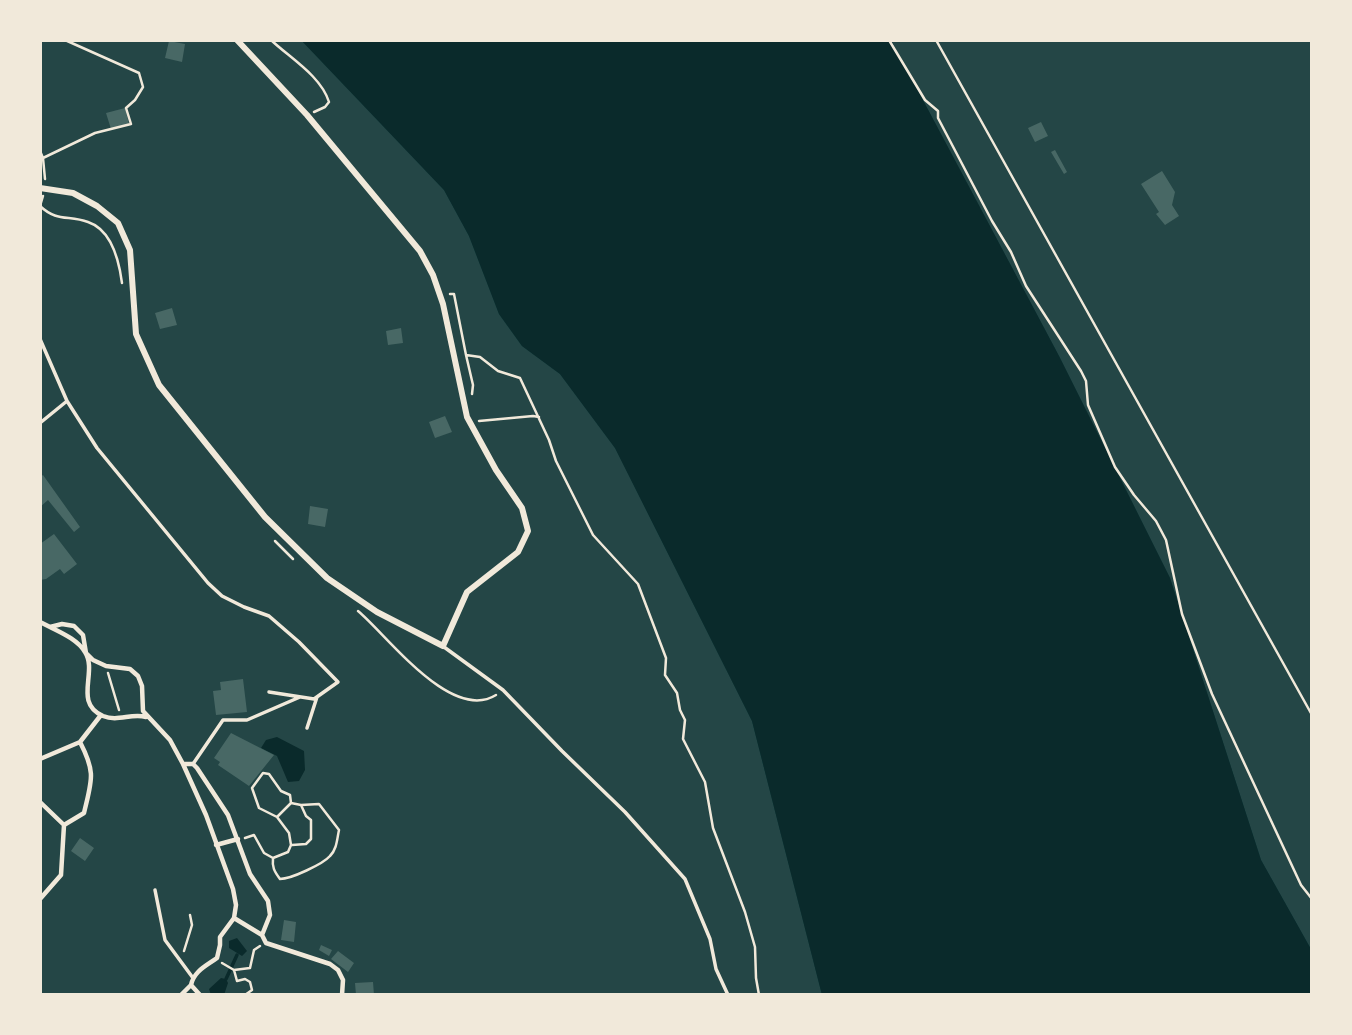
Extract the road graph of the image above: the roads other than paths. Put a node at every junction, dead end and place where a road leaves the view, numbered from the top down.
1 (237, 40) edge
2 (43, 188) edge
3 (40, 339) edge
4 (42, 351) edge
5 (67, 401) junction
6 (40, 423) edge
7 (40, 623) edge
8 (50, 627) junction
9 (443, 646) junction
10 (86, 653) junction
11 (269, 692) dead end
12 (318, 695) junction
13 (302, 697) junction
14 (101, 715) junction
15 (147, 717) junction
16 (307, 728) dead end
17 (80, 742) junction
18 (40, 759) edge
19 (183, 764) junction
20 (194, 764) junction
21 (40, 802) edge
22 (64, 825) junction
23 (238, 839) junction
24 (216, 845) junction
25 (155, 890) dead end
26 (40, 899) edge
27 (234, 918) junction
28 (262, 935) junction
29 (193, 978) junction
30 (191, 985) junction
31 (181, 995) edge
32 (200, 995) edge
33 (342, 995) edge
34 (728, 995) edge

1 - 9 street
2 - 9 street
3 - 4 lane
4 - 5 lane
5 - 6 lane
5 - 12 lane
7 - 8 street
8 - 10 street
8 - 10 street
9 - 34 lane
10 - 14 street
10 - 15 street
11 - 13 lane
12 - 13 lane
12 - 16 lane
13 - 20 lane
14 - 15 street
14 - 17 street
15 - 19 street
17 - 18 street
17 - 22 street
19 - 20 street
19 - 24 street
20 - 23 street
21 - 22 street
22 - 26 street
23 - 24 street
23 - 28 street
24 - 27 street
25 - 29 lane
27 - 28 street
27 - 29 street
28 - 33 street
29 - 30 street
30 - 31 street
30 - 32 street

